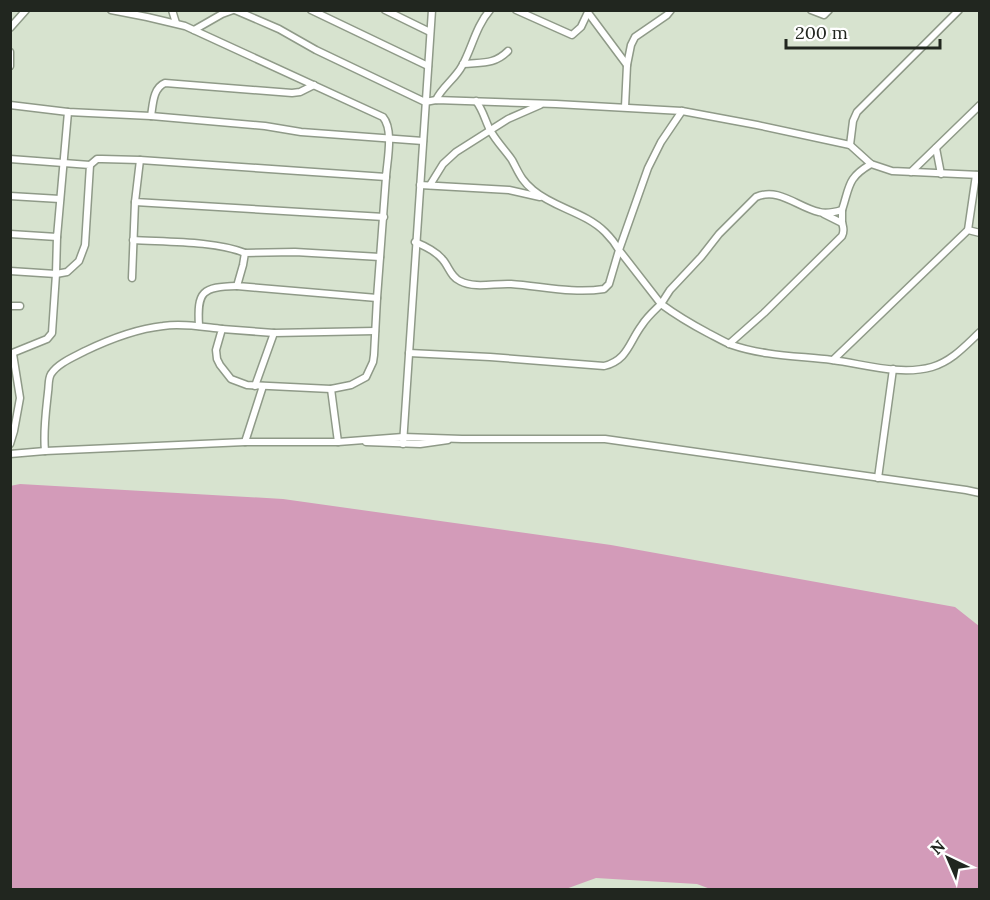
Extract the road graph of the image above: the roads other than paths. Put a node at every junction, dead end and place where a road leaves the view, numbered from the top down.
1 (26, 10) edge
2 (111, 10) edge
3 (152, 10) edge
4 (172, 10) edge
5 (234, 10) edge
6 (310, 10) edge
7 (385, 10) edge
8 (432, 10) edge
9 (490, 10) edge
10 (516, 10) edge
11 (671, 10) edge
12 (811, 10) edge
13 (829, 10) edge
14 (959, 10) edge
15 (589, 12) edge
16 (147, 16) junction
17 (176, 23) junction
18 (10, 28) edge
19 (194, 30) junction
20 (430, 32) junction
21 (508, 51) dead end
22 (10, 52) edge
23 (463, 64) junction
24 (627, 65) junction
25 (10, 66) edge
26 (428, 66) junction
27 (314, 85) junction
28 (436, 100) junction
29 (476, 101) junction
30 (425, 102) junction
31 (543, 103) junction
32 (10, 105) edge
33 (980, 105) edge
34 (625, 107) junction
35 (682, 111) junction
36 (68, 112) junction
37 (150, 116) junction
38 (490, 131) junction
39 (389, 138) junction
40 (423, 141) junction
41 (850, 145) junction
42 (936, 148) junction
43 (10, 159) edge
44 (140, 160) junction
45 (63, 162) junction
46 (872, 164) junction
47 (90, 165) junction
48 (910, 172) junction
49 (941, 174) junction
50 (978, 175) edge
51 (386, 177) junction
52 (420, 184) junction
53 (430, 185) junction
54 (10, 196) edge
55 (543, 198) junction
56 (60, 199) junction
57 (135, 202) junction
58 (842, 210) junction
59 (821, 213) junction
60 (384, 217) junction
61 (842, 223) junction
62 (968, 230) junction
63 (980, 233) edge
64 (10, 234) edge
65 (57, 237) junction
66 (134, 240) junction
67 (416, 242) junction
68 (619, 250) junction
69 (245, 253) junction
70 (380, 257) junction
71 (10, 271) edge
72 (56, 274) junction
73 (132, 278) dead end
74 (237, 286) junction
75 (377, 298) junction
76 (661, 304) junction
77 (10, 306) edge
78 (20, 306) dead end
79 (199, 327) junction
80 (222, 328) junction
81 (375, 331) junction
82 (274, 333) junction
83 (980, 333) edge
84 (729, 344) junction
85 (409, 353) junction
86 (12, 354) edge
87 (833, 360) junction
88 (893, 369) junction
89 (255, 386) junction
90 (262, 386) junction
91 (331, 389) junction
92 (403, 426) junction
93 (391, 437) junction
94 (417, 437) junction
95 (462, 439) junction
96 (403, 440) junction
97 (353, 441) junction
98 (245, 442) junction
99 (338, 442) junction
100 (10, 444) edge
101 (45, 451) junction
102 (10, 454) edge
103 (878, 478) junction
104 (980, 493) edge

1 - 18 street
2 - 16 street
3 - 16 street
4 - 17 street
5 - 19 street
5 - 30 street
6 - 26 street
7 - 20 street
8 - 20 street
9 - 23 street
10 - 15 street
11 - 24 street
12 - 13 street
14 - 41 street
15 - 24 street
16 - 17 street
17 - 19 street
19 - 27 street
20 - 26 street
21 - 23 street
22 - 25 street
23 - 28 street
24 - 34 street
26 - 30 street
27 - 37 street
27 - 39 street
28 - 29 street
28 - 30 street
29 - 31 street
29 - 38 street
30 - 40 street
31 - 34 street
31 - 38 street
32 - 36 street
33 - 42 street
34 - 35 street
35 - 41 street
35 - 68 street
36 - 37 street
36 - 45 street
37 - 39 street
38 - 53 street
38 - 55 street
39 - 40 street
39 - 51 street
40 - 52 street
41 - 46 street
42 - 48 street
42 - 49 street
43 - 45 street
44 - 47 street
44 - 51 street
44 - 57 street
45 - 47 street
45 - 56 street
46 - 48 street
46 - 58 street
47 - 72 street
48 - 49 street
49 - 50 street
50 - 62 street
51 - 60 street
52 - 53 street
52 - 67 street
53 - 55 street
54 - 56 street
55 - 68 street
56 - 65 street
57 - 60 street
57 - 66 street
58 - 59 street
58 - 61 street
59 - 61 street
59 - 76 street
60 - 70 street
61 - 84 street
62 - 63 street
62 - 87 street
64 - 65 street
65 - 72 street
66 - 69 street
66 - 73 street
67 - 68 street
67 - 85 street
68 - 76 street
69 - 70 street
69 - 74 street
70 - 75 street
71 - 72 street
72 - 86 street
74 - 75 street
74 - 79 street
75 - 81 street
76 - 84 street
76 - 85 street
77 - 78 street
79 - 80 street
79 - 101 street
80 - 82 street
80 - 89 street
81 - 82 street
81 - 91 street
82 - 89 street
83 - 88 street
84 - 87 street
85 - 92 street
86 - 100 street
87 - 88 street
88 - 103 street
89 - 90 street
90 - 91 street
90 - 98 street
91 - 99 street
92 - 93 street
92 - 94 street
92 - 96 street
93 - 96 street
93 - 97 street
94 - 95 street
94 - 96 street
95 - 96 street
95 - 103 street
96 - 97 street
97 - 99 street
98 - 99 street
98 - 101 street
101 - 102 street
103 - 104 street

